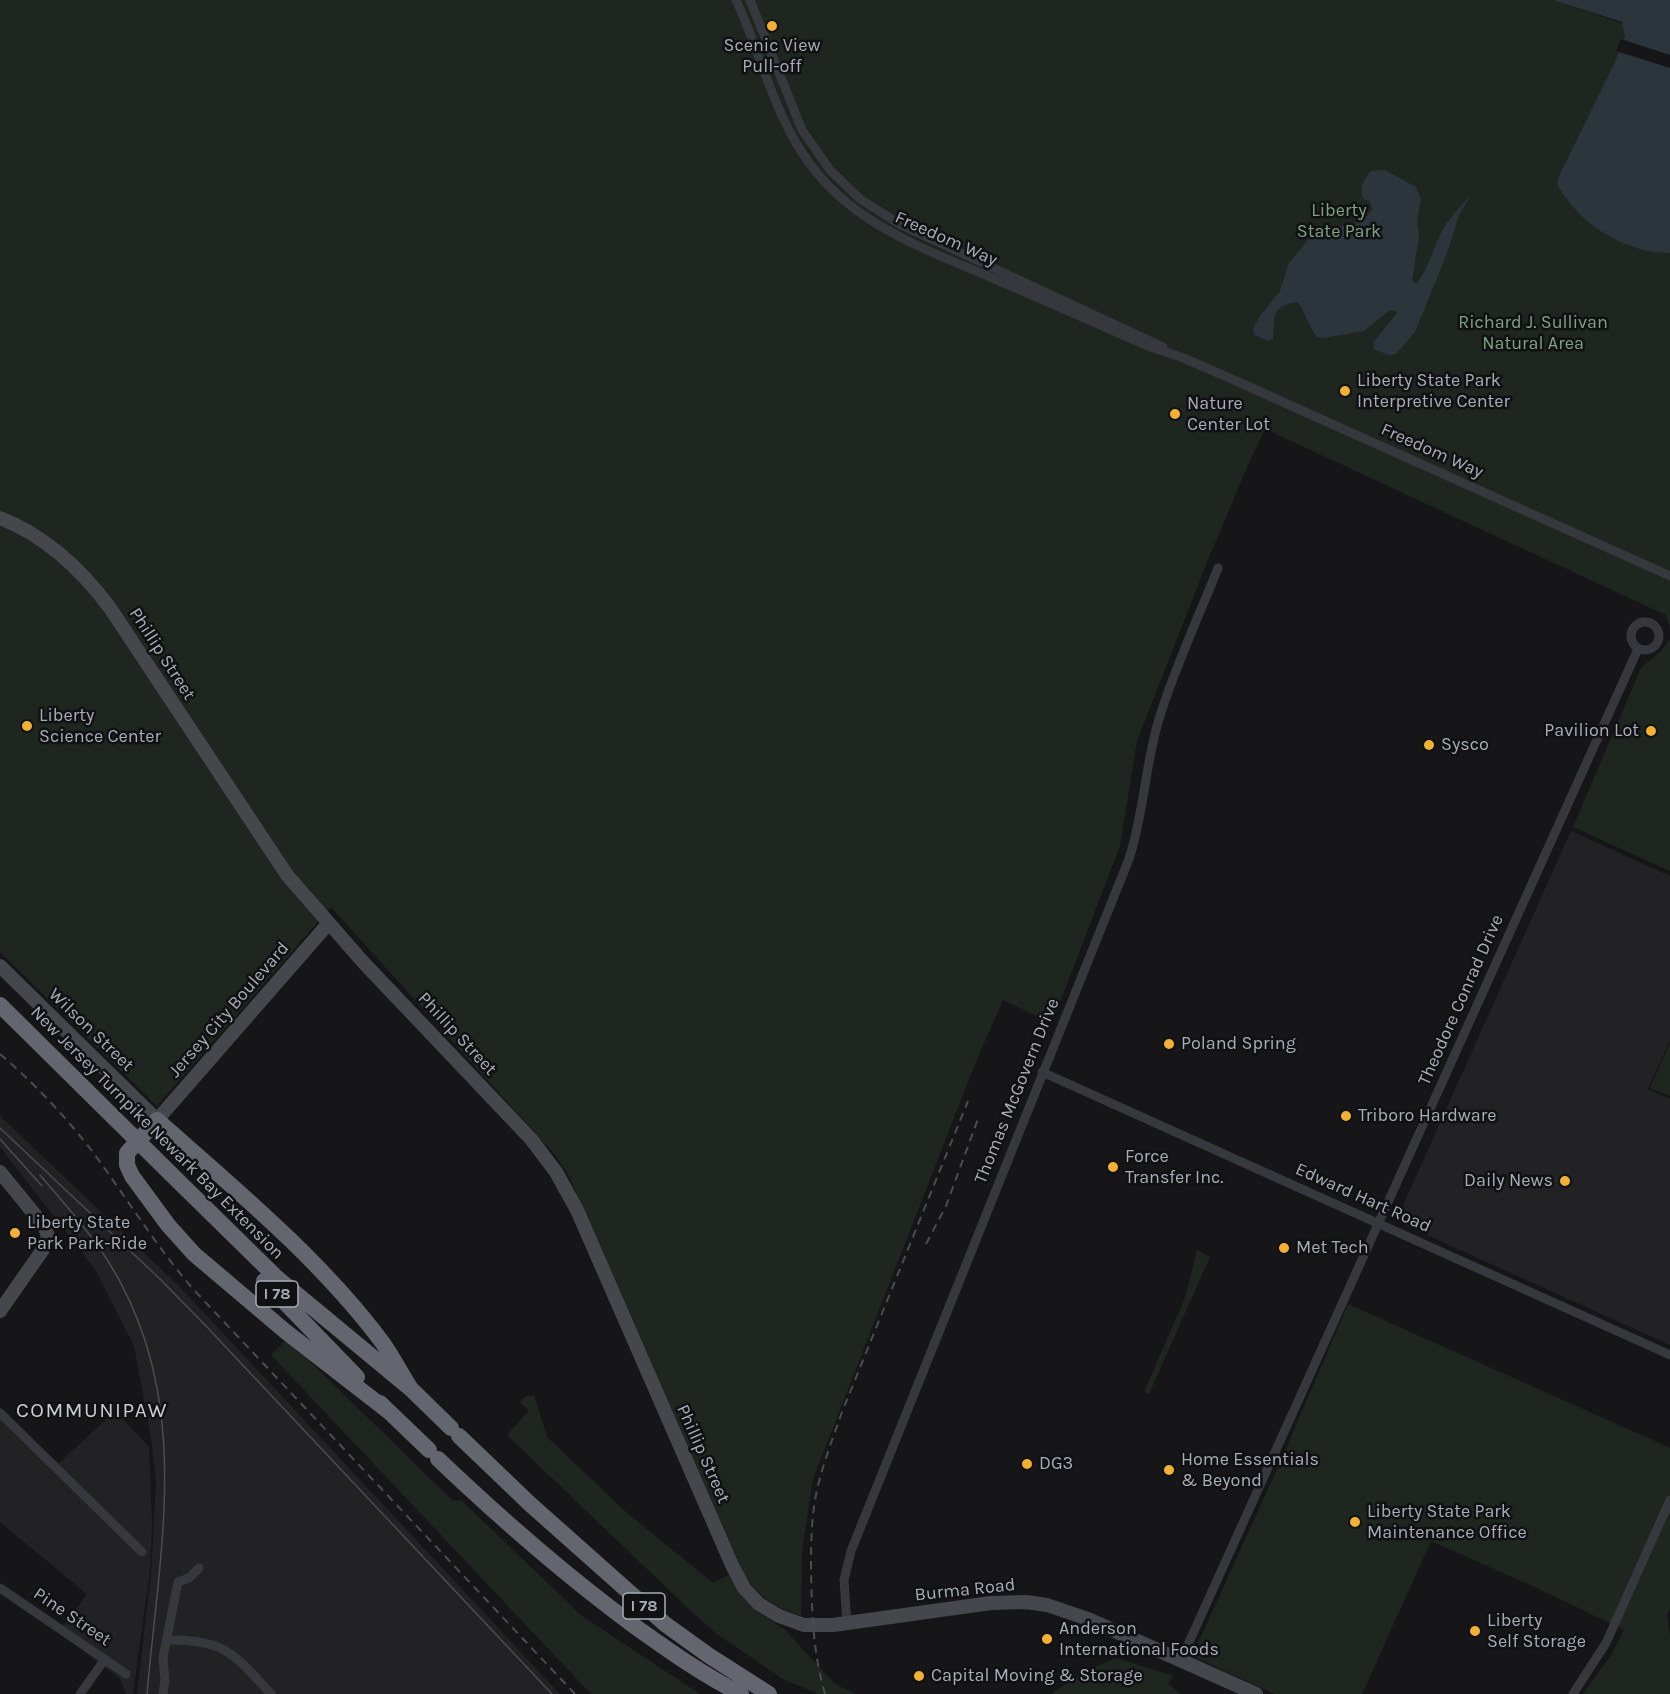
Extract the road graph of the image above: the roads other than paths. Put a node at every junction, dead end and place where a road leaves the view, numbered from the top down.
1 (736, 0) edge
2 (750, 0) edge
3 (776, 67) junction
4 (764, 72) junction
5 (1180, 357) junction
6 (0, 518) edge
7 (1218, 568) dead end
8 (1670, 576) edge
9 (1638, 649) dead end
10 (328, 924) junction
11 (0, 966) edge
12 (0, 1005) edge
13 (0, 1021) edge
14 (1042, 1072) junction
15 (157, 1120) junction
16 (0, 1172) edge
17 (167, 1178) junction
18 (1378, 1223) junction
19 (0, 1311) edge
20 (1670, 1355) edge
21 (411, 1389) junction
22 (388, 1411) junction
23 (0, 1413) edge
24 (1670, 1500) edge
25 (142, 1552) dead end
26 (199, 1568) dead end
27 (0, 1588) edge
28 (847, 1623) junction
29 (804, 1625) joint
30 (166, 1640) junction
31 (105, 1659) junction
32 (1181, 1660) junction
33 (126, 1674) dead end
34 (740, 1676) junction
35 (80, 1694) edge
36 (163, 1694) edge
37 (272, 1694) edge
38 (741, 1694) edge
39 (769, 1694) edge
40 (780, 1694) edge
41 (1256, 1694) edge
42 (1573, 1694) edge

1 - 4 street, Freedom Way
2 - 3 street, Freedom Way
3 - 4 street
3 - 5 street, Freedom Way
4 - 5 street, Freedom Way
5 - 8 street, Freedom Way
6 - 10 street, Phillip Street
7 - 14 street, Thomas McGovern Drive
9 - 18 street, Theodore Conrad Drive
10 - 15 street, Jersey City Boulevard
10 - 29 street, Phillip Street
11 - 15 street, Wilson Street
12 - 17 highway, New Jersey Turnpike Newark Bay Extension / I 78, bridge
13 - 17 highway, New Jersey Turnpike Newark Bay Extension / I 78
14 - 18 street, Edward Hart Road
14 - 28 street, Thomas McGovern Drive
15 - 21 highway
15 - 22 highway
16 - 19 street
17 - 21 highway, New Jersey Turnpike Newark Bay Extension / I 78
17 - 22 highway, New Jersey Turnpike Newark Bay Extension / I 78
18 - 20 street, Edward Hart Road
18 - 32 street, Theodore Conrad Drive
21 - 34 highway, New Jersey Turnpike Newark Bay Extension / I 78
22 - 38 highway, New Jersey Turnpike Newark Bay Extension / I 78
23 - 25 street
24 - 42 street
26 - 30 street
27 - 31 street, Pine Street
28 - 29 street, Burma Road
28 - 32 street, Burma Road
30 - 36 street
30 - 37 street
31 - 33 street, Pine Street
31 - 35 street
32 - 41 street, Burma Road
34 - 39 highway, New Jersey Turnpike Newark Bay Extension / I 78
34 - 40 highway

